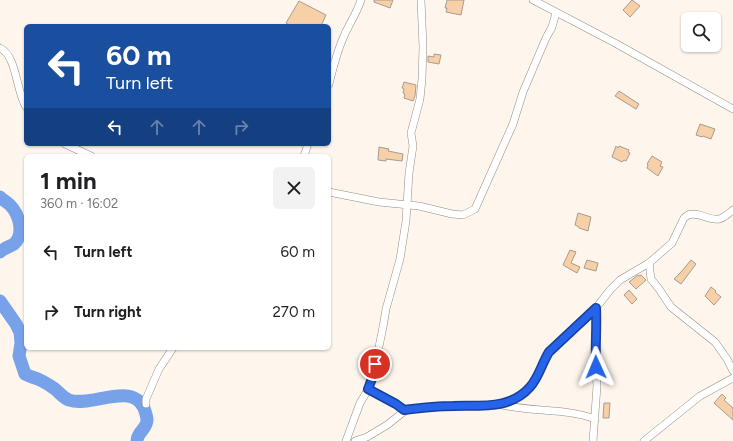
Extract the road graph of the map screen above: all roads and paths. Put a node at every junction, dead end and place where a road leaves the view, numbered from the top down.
1 (361, 0) edge
2 (421, 0) edge
3 (537, 1) edge
4 (556, 13) junction
5 (0, 48) edge
6 (331, 76) edge
7 (24, 103) edge
8 (733, 109) edge
9 (69, 146) edge
10 (87, 154) edge
11 (331, 192) edge
12 (406, 204) junction
13 (733, 210) edge
14 (649, 263) junction
15 (596, 308) junction
16 (172, 350) edge
17 (733, 371) edge
18 (733, 378) edge
19 (368, 389) junction
20 (146, 404) dead end
21 (500, 404) junction
22 (406, 410) junction
23 (595, 419) junction
24 (346, 441) edge
25 (355, 441) edge
26 (593, 441) edge
27 (644, 441) edge

1 - 6 street
2 - 12 street
3 - 4 street
4 - 8 street
4 - 12 street
5 - 7 street
9 - 10 street
11 - 12 street
12 - 19 street
13 - 14 street
14 - 15 street
14 - 17 street
15 - 21 street
15 - 23 street
16 - 20 street
18 - 27 street
19 - 22 street
19 - 24 street
21 - 22 street
21 - 23 street
22 - 25 street
23 - 26 street

